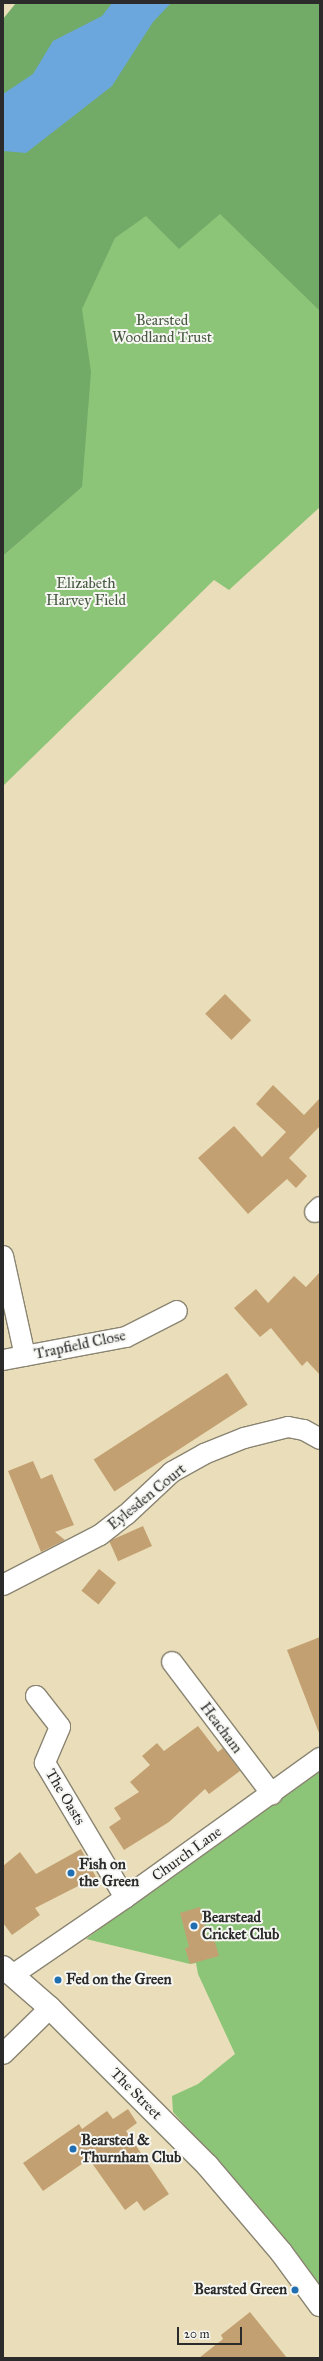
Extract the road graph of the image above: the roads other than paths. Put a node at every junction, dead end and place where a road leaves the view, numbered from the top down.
1 (3, 1256) edge
2 (177, 1311) dead end
3 (25, 1356) junction
4 (3, 1360) edge
5 (320, 1439) edge
6 (3, 1585) edge
7 (172, 1662) dead end
8 (36, 1696) dead end
9 (320, 1758) edge
10 (272, 1794) junction
11 (126, 1898) junction
12 (8, 1971) edge
13 (50, 2008) junction
14 (3, 2054) edge
15 (320, 2305) edge

1 - 3 street, Trapfield Close
2 - 3 street, Trapfield Close
3 - 4 street, Trapfield Close
5 - 6 street, Eylesden Court
7 - 10 street, Heacham
8 - 11 street, The Oasts
9 - 10 street, Church Lane
10 - 11 street, Church Lane
11 - 12 street, Church Lane
12 - 13 street, The Street
13 - 14 street
13 - 15 street, The Street

